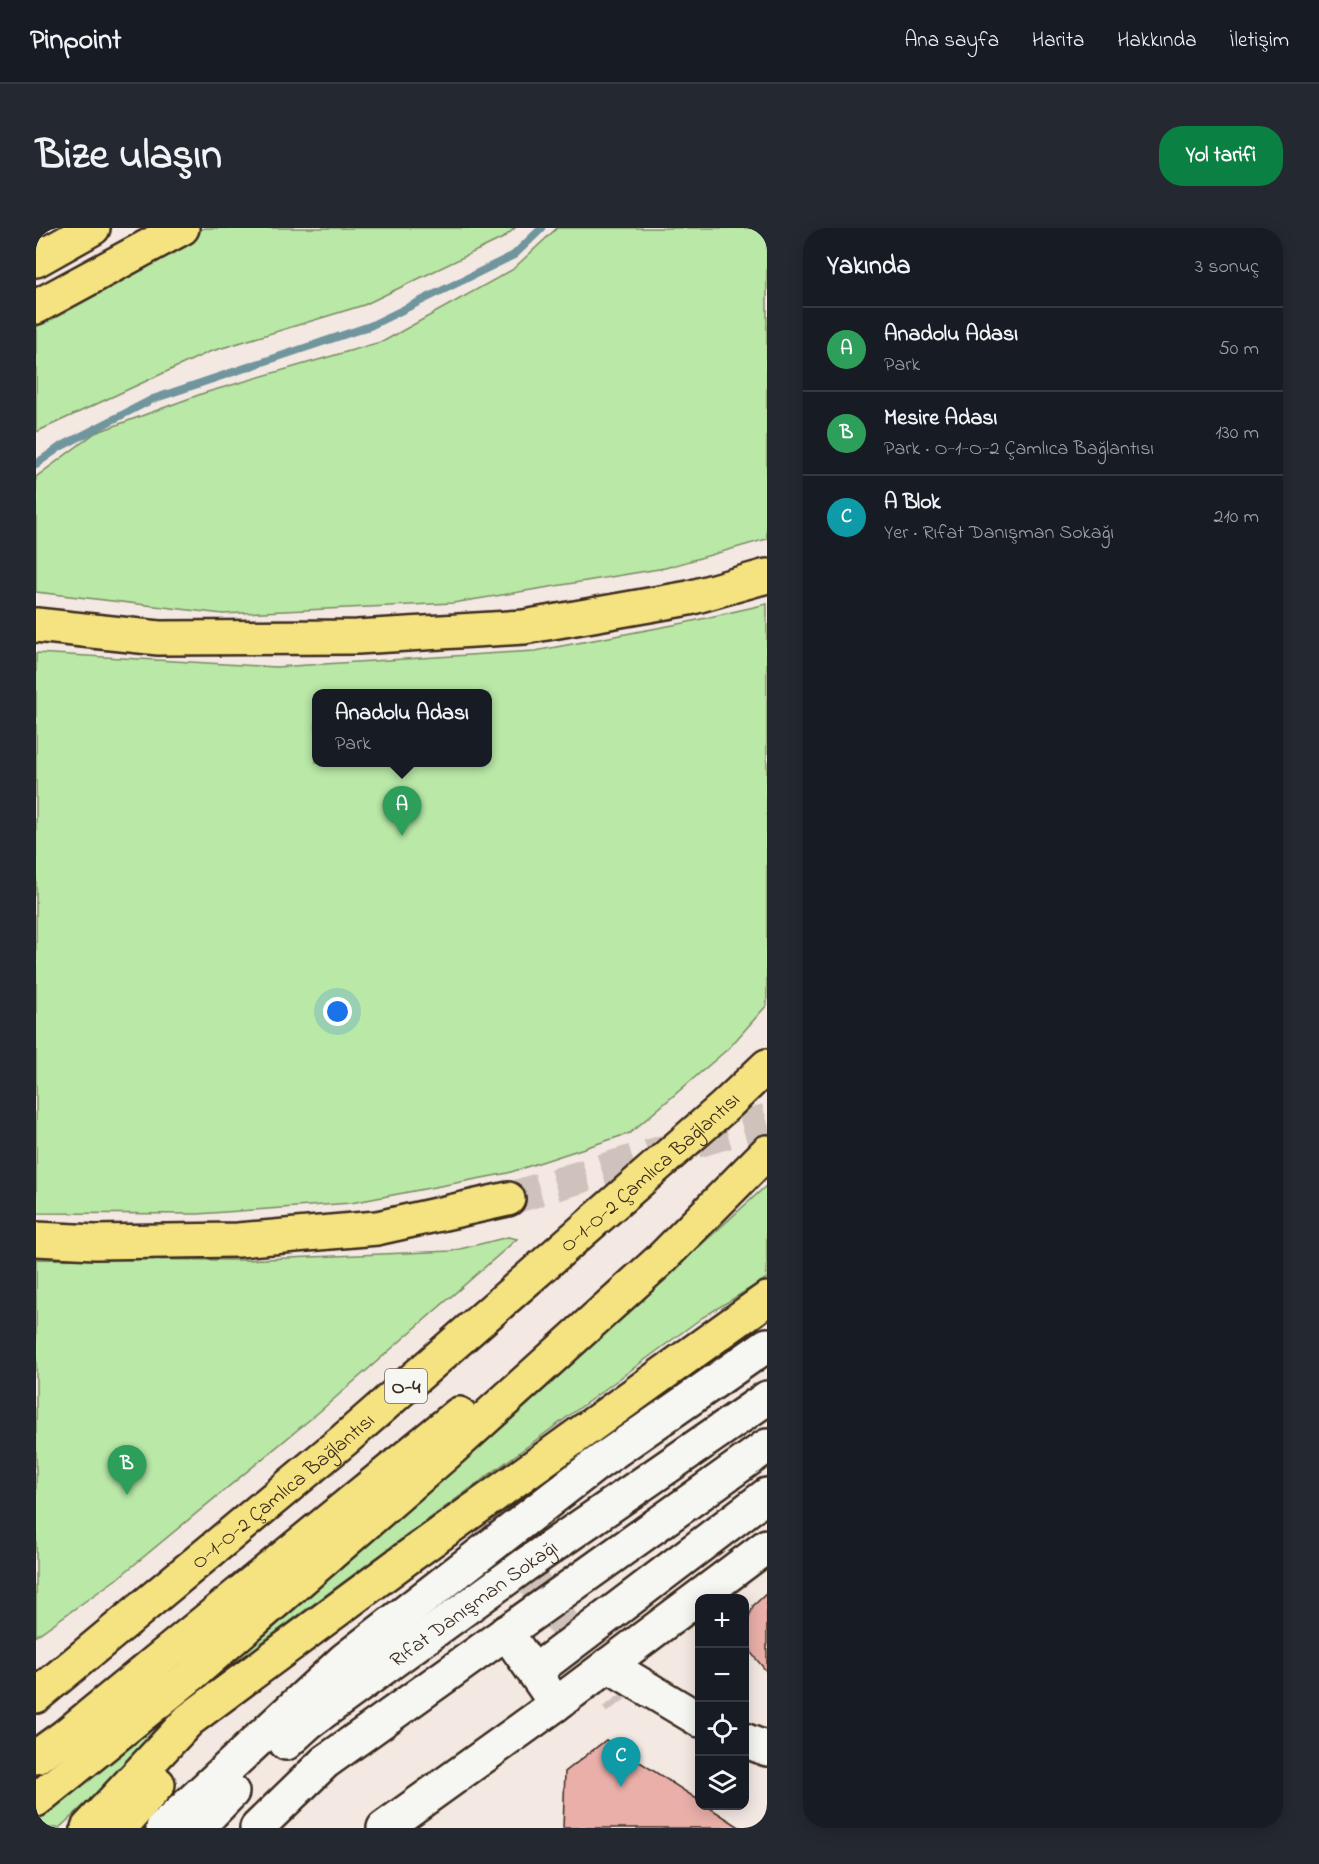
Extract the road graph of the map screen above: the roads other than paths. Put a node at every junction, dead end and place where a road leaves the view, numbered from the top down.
1 (93, 228) edge
2 (139, 228) edge
3 (182, 228) edge
4 (36, 260) edge
5 (36, 285) edge
6 (36, 307) edge
7 (767, 576) edge
8 (36, 625) edge
9 (767, 1066) edge
10 (767, 1141) edge
11 (767, 1152) edge
12 (508, 1199) tunnel mouth
13 (36, 1239) edge
14 (767, 1299) edge
15 (767, 1345) edge
16 (767, 1398) edge
17 (767, 1446) edge
18 (767, 1495) edge
19 (767, 1546) edge
20 (407, 1558) junction
21 (506, 1632) junction
22 (608, 1665) junction
23 (534, 1672) junction
24 (36, 1696) edge
25 (555, 1706) junction
26 (695, 1718) edge
27 (749, 1742) edge
28 (767, 1749) edge
29 (36, 1757) edge
30 (36, 1800) edge
31 (88, 1828) edge
32 (120, 1828) edge
33 (163, 1828) edge
34 (197, 1828) edge
35 (257, 1828) edge
36 (384, 1828) edge

1 - 4 main road
2 - 5 main road
3 - 6 main road
7 - 8 main road
9 - 24 main road, O-1-O-2 Çamlıca Bağlantısı / O-4
10 - 29 main road, O-4
11 - 30 main road
12 - 13 main road
14 - 20 main road
15 - 33 street
16 - 34 street, Rıfat Danışman Sokağı
17 - 21 street, Rıfat Danışman Sokağı
18 - 23 street
19 - 22 street
20 - 31 main road
20 - 32 main road
21 - 23 street
21 - 35 street, Rıfat Danışman Sokağı
22 - 25 street
22 - 26 street
23 - 25 street
25 - 36 street
27 - 28 street

